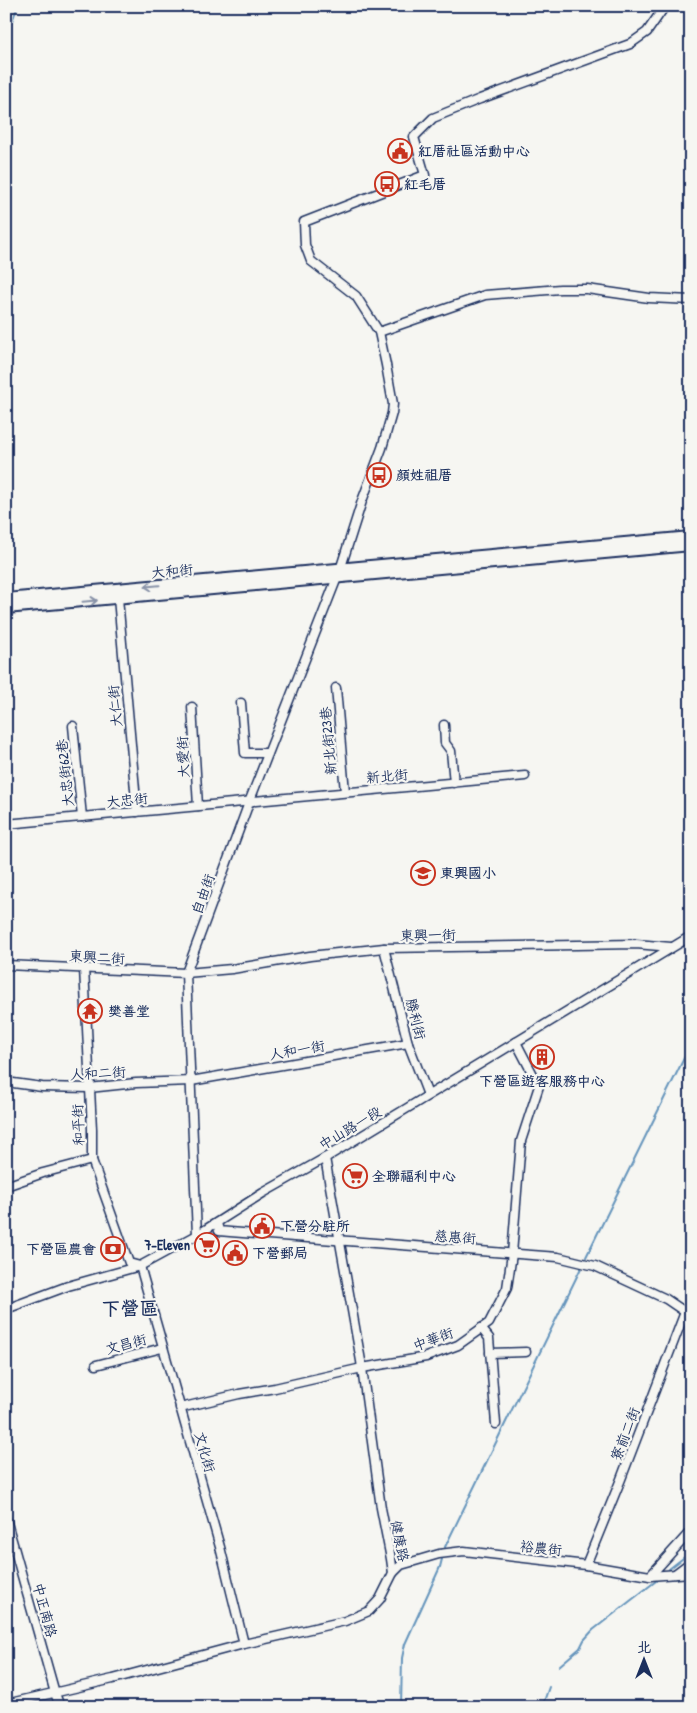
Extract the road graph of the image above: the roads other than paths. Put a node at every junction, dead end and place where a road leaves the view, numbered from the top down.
1 (665, 6) edge
2 (691, 300) edge
3 (379, 332) junction
4 (691, 537) edge
5 (691, 545) edge
6 (337, 574) junction
7 (118, 598) junction
8 (6, 599) edge
9 (6, 608) edge
10 (336, 688) dead end
11 (242, 703) dead end
12 (192, 707) dead end
13 (444, 725) dead end
14 (73, 726) dead end
15 (268, 753) junction
16 (525, 776) dead end
17 (454, 783) junction
18 (345, 792) junction
19 (250, 800) junction
20 (198, 806) junction
21 (137, 812) junction
22 (82, 817) junction
23 (6, 824) edge
24 (691, 936) edge
25 (671, 947) junction
26 (384, 948) junction
27 (6, 965) edge
28 (84, 968) junction
29 (186, 974) junction
30 (516, 1042) junction
31 (408, 1044) junction
32 (191, 1081) junction
33 (6, 1082) edge
34 (89, 1088) junction
35 (428, 1095) junction
36 (325, 1158) junction
37 (92, 1160) junction
38 (6, 1186) edge
39 (217, 1223) junction
40 (197, 1235) junction
41 (338, 1241) junction
42 (512, 1254) junction
43 (140, 1266) junction
44 (6, 1308) edge
45 (688, 1314) edge
46 (481, 1328) junction
47 (162, 1348) junction
48 (526, 1352) dead end
49 (490, 1353) junction
50 (96, 1365) dead end
51 (362, 1368) junction
52 (180, 1408) junction
53 (496, 1424) dead end
54 (6, 1519) edge
55 (691, 1531) edge
56 (691, 1562) edge
57 (586, 1565) junction
58 (691, 1572) edge
59 (393, 1573) junction
60 (676, 1574) junction
61 (650, 1576) junction
62 (244, 1644) junction
63 (55, 1693) junction
64 (6, 1704) edge
65 (60, 1707) edge

1 - 3 street
2 - 3 street
3 - 6 street, 自由街
4 - 6 main road
5 - 6 main road
6 - 7 main road, 大和街
6 -> 8 main road, 大和街
6 - 15 street, 自由街
9 -> 7 main road, 大和街
7 - 21 street, 大仁街
10 - 18 street, 新北街23巷
11 - 15 street
12 - 20 street, 大愛街
13 - 17 street
14 - 22 street, 大忠街62巷
15 - 19 street, 自由街
16 - 17 street, 新北街
17 - 18 street, 新北街
18 - 19 street, 新北街
19 - 20 street, 大忠街
19 - 29 street, 自由街
20 - 21 street, 大忠街
21 - 22 street, 大忠街
22 - 23 street, 大忠街
24 - 25 street, 中山路一段
25 - 26 street, 東興一街
25 - 30 street, 中山路一段
26 - 29 street, 東興一街
26 - 31 street, 勝利街
27 - 28 street, 東興二街
28 - 29 street, 東興二街
28 - 34 street, 和平街
29 - 32 street, 自由街
30 - 35 street, 中山路一段
30 - 42 street, 中華街
31 - 32 street, 人和一街
31 - 35 street, 勝利街
32 - 34 street, 人和二街
32 - 40 street, 自由街
33 - 34 street, 人和二街
34 - 37 street, 和平街
35 - 36 street, 中山路一段
36 - 39 street, 中山路一段
36 - 41 street, 健康路
37 - 38 street
37 - 43 street, 和平街
39 - 40 street, 中山路一段
39 - 41 street, 慈惠街
40 - 43 street, 中山路一段
41 - 42 street, 慈惠街
41 - 51 street, 健康路
42 - 45 street, 慈惠街
42 - 46 street, 中華街
43 - 44 street, 中山路一段
43 - 47 street, 文化街
45 - 57 street, 寮前二街
46 - 49 street
46 - 51 street, 中華街
47 - 50 street, 文昌街
47 - 52 street, 文化街
48 - 49 street
49 - 53 street
51 - 52 street, 中華街
51 - 59 street, 健康路
52 - 62 street, 文化街
54 - 63 street, 中正南路
55 - 61 street
56 - 60 street
57 - 59 street, 裕農街
57 - 61 street, 裕農街
58 - 60 street, 裕農街
59 - 62 street, 健康路
60 - 61 street, 裕農街
62 - 63 street, 健康路
63 - 64 street, 健康路
63 - 65 street, 中正南路

